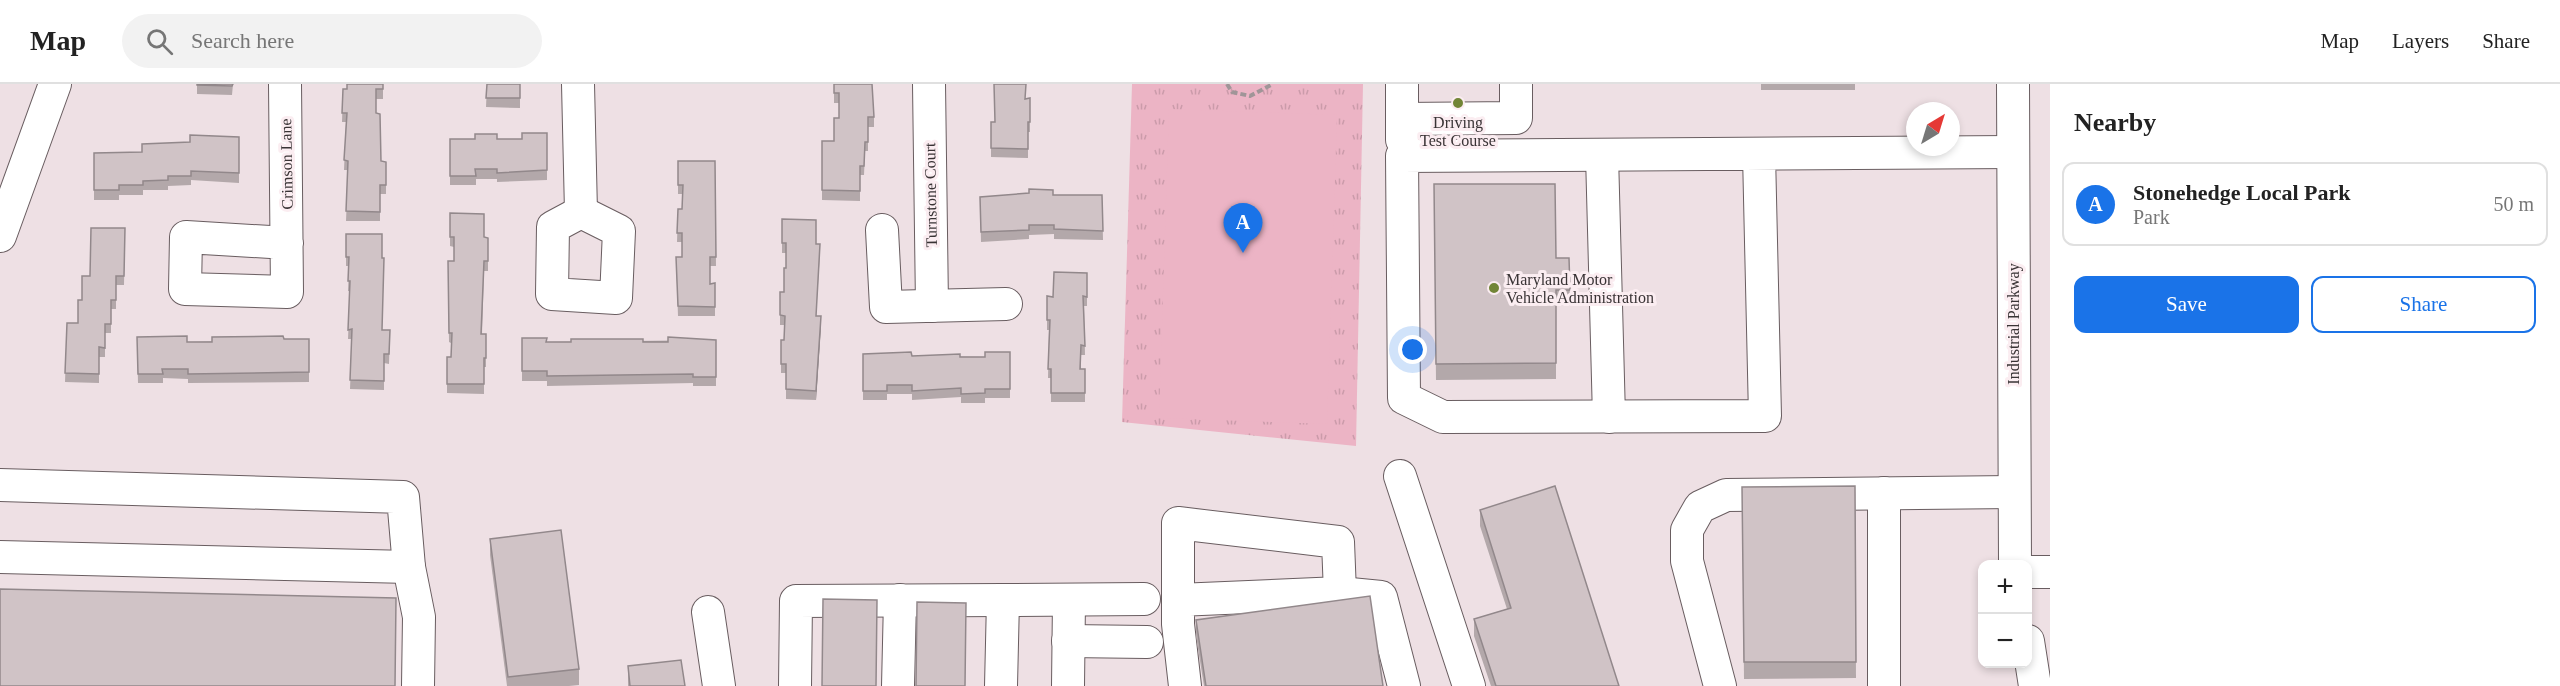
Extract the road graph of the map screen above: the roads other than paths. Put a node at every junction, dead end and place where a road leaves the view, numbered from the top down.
1 (55, 84) edge
2 (285, 84) edge
3 (578, 84) edge
4 (929, 84) edge
5 (1402, 84) edge
6 (1516, 84) edge
7 (2013, 84) edge
8 (1402, 119) junction
9 (2013, 152) junction
10 (1759, 154) junction
11 (1602, 155) junction
12 (1402, 156) junction
13 (581, 212) dead end
14 (882, 230) dead end
15 (0, 236) edge
16 (287, 243) dead end
17 (1006, 304) dead end
18 (932, 306) junction
19 (1609, 417) junction
20 (1400, 476) dead end
21 (0, 485) edge
22 (2013, 492) junction
23 (1884, 493) junction
24 (0, 557) edge
25 (2015, 560) edge
26 (409, 567) junction
27 (2032, 572) edge
28 (2050, 572) edge
29 (1340, 593) junction
30 (1144, 599) dead end
31 (900, 600) junction
32 (1003, 600) junction
33 (1069, 600) junction
34 (1178, 600) junction
35 (708, 612) dead end
36 (1068, 641) junction
37 (1147, 642) dead end
38 (2032, 646) edge
39 (2050, 665) edge
40 (2032, 667) edge
41 (418, 686) edge
42 (718, 686) edge
43 (795, 686) edge
44 (898, 686) edge
45 (1001, 686) edge
46 (1068, 686) edge
47 (1185, 686) edge
48 (1404, 686) edge
49 (1469, 686) edge
50 (1720, 686) edge
51 (1884, 686) edge
52 (2035, 686) edge

1 - 15 street
2 - 16 street, Crimson Lane
3 - 13 street
4 - 18 street, Turnstone Court
5 - 8 street
6 - 8 street
7 - 9 street, Industrial Parkway
8 - 12 street
9 - 10 street
9 - 22 street, Industrial Parkway
10 - 11 street
10 - 19 street
11 - 12 street
11 - 19 street
12 - 19 street
14 - 18 street
17 - 18 street
20 - 49 street
21 - 26 street
22 - 23 street
22 - 25 street, Industrial Parkway
23 - 50 street
23 - 51 street
24 - 26 street
26 - 41 street
27 - 28 street
29 - 34 street
29 - 34 street
29 - 48 street
30 - 33 street
31 - 32 street
31 - 43 street
31 - 44 street
32 - 33 street
32 - 45 street
33 - 36 street
34 - 47 street
35 - 42 street
36 - 37 street
36 - 46 street
38 - 39 street
40 - 52 street

